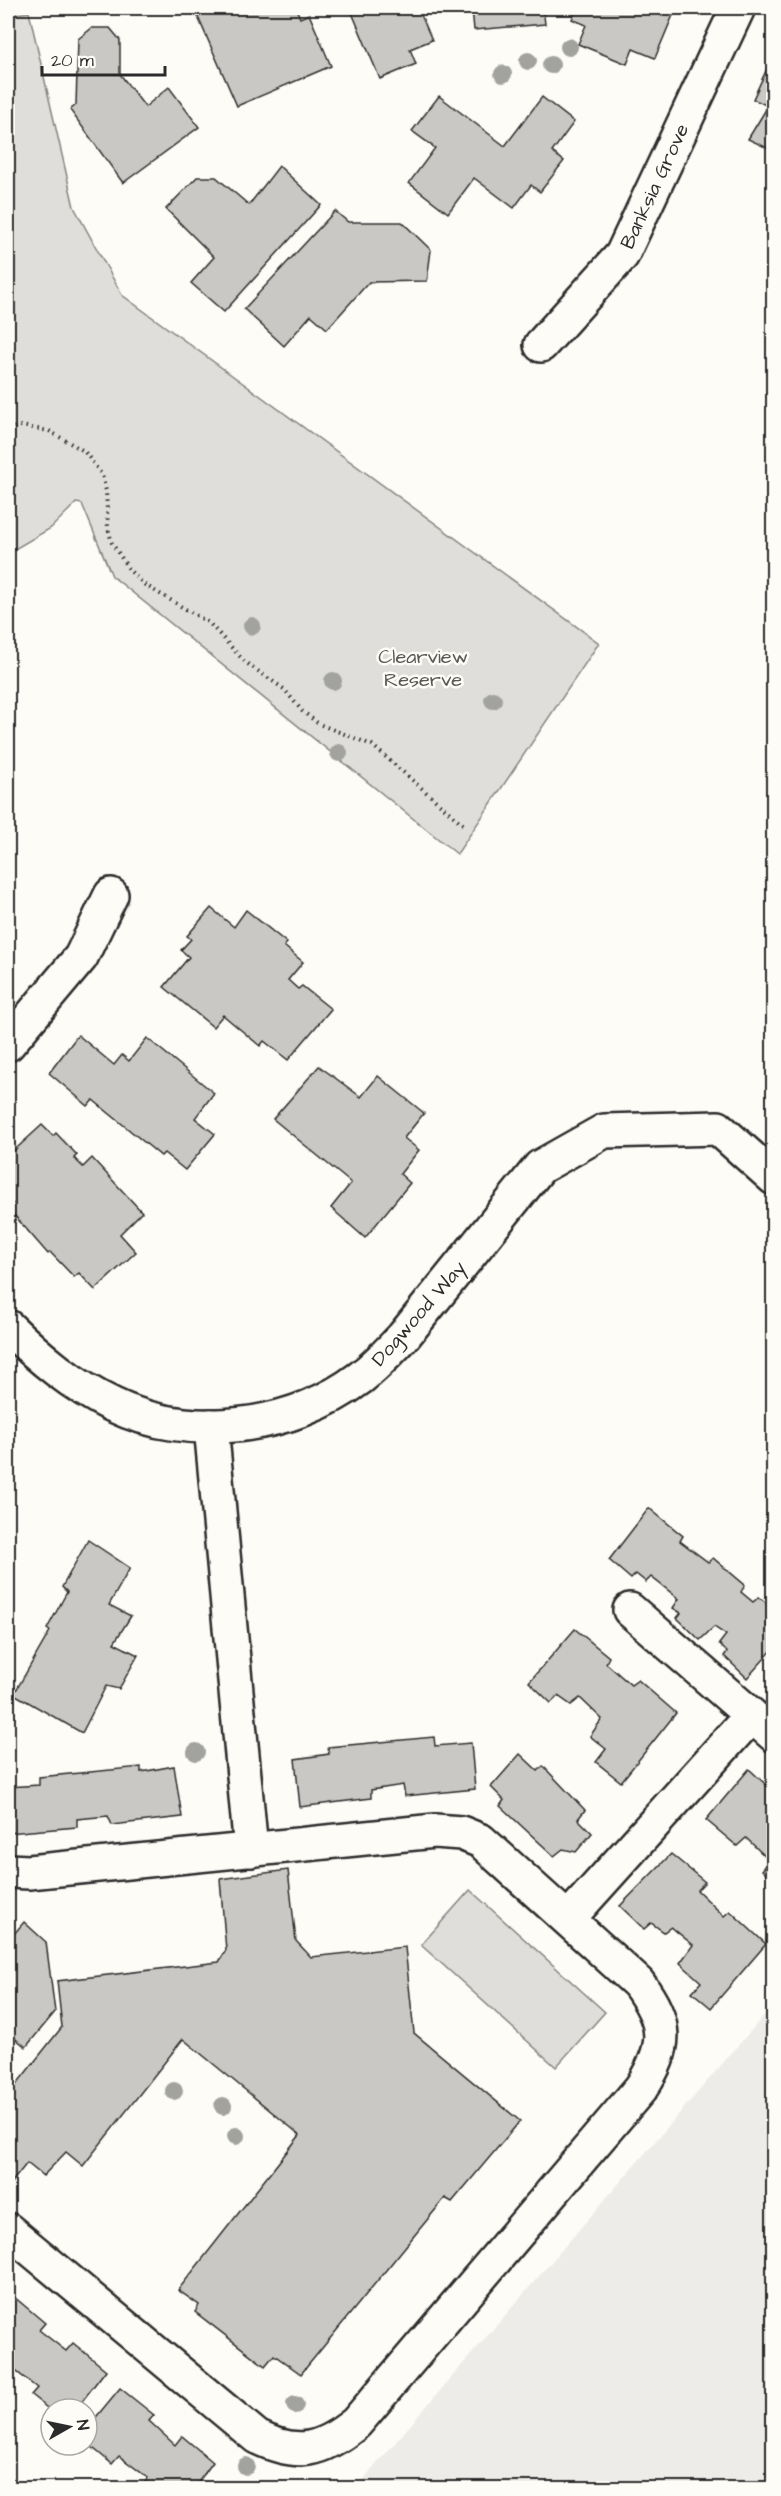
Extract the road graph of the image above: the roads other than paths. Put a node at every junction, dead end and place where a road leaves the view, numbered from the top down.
1 (738, 8) edge
2 (541, 345) dead end
3 (111, 895) dead end
4 (8, 1044) edge
5 (774, 1178) edge
6 (8, 1327) edge
7 (211, 1426) junction
8 (630, 1611) dead end
9 (762, 1725) edge
10 (251, 1850) junction
11 (8, 1871) edge
12 (568, 1919) junction
13 (8, 2230) edge

1 - 2 street, Banksia Grove
3 - 4 street
5 - 7 street, Dogwood Way
6 - 7 street, Dogwood Way
7 - 10 street
8 - 9 street
9 - 12 street
10 - 11 street
10 - 12 street
12 - 13 street

